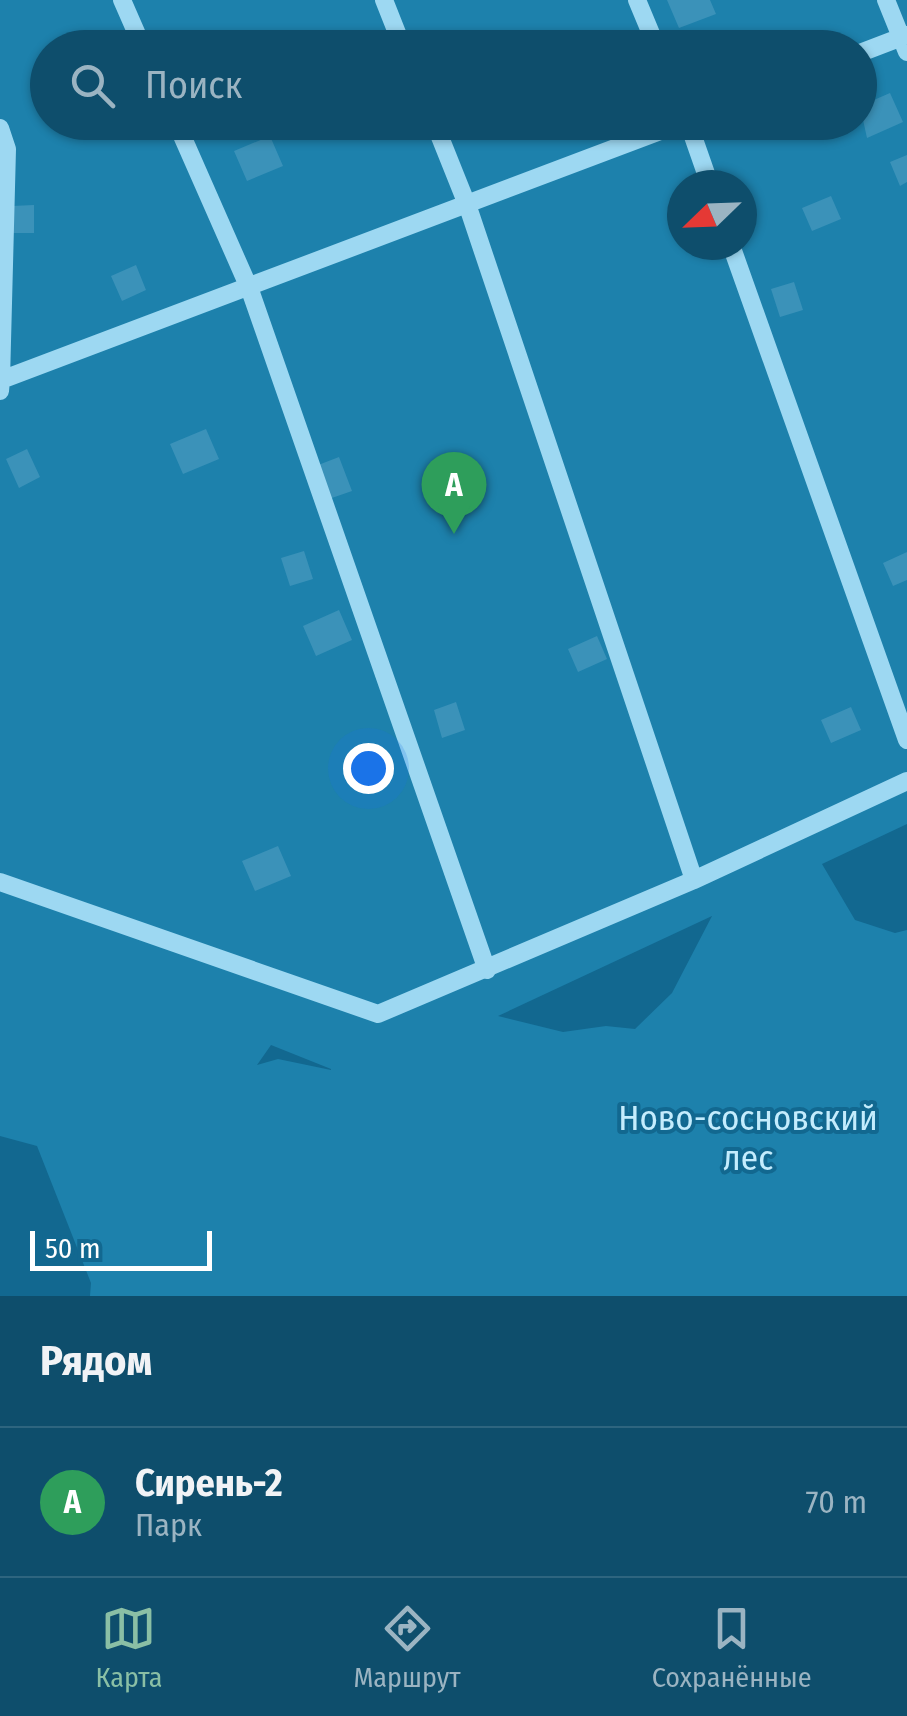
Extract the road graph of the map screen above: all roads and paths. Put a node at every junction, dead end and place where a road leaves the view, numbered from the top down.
1 (122, 0) edge
2 (384, 0) edge
3 (637, 0) edge
4 (886, 0) edge
5 (135, 30) edge
6 (396, 30) edge
7 (650, 30) edge
8 (905, 41) edge
9 (877, 49) edge
10 (0, 128) edge
11 (184, 140) edge
12 (441, 140) edge
13 (640, 140) edge
14 (693, 140) edge
15 (704, 170) edge
16 (468, 208) junction
17 (737, 260) edge
18 (250, 290) junction
19 (1, 386) edge
20 (907, 740) edge
21 (907, 781) edge
22 (694, 880) junction
23 (0, 882) edge
24 (486, 970) junction

1 - 5 lane
2 - 6 lane
3 - 7 lane
4 - 8 lane
8 - 9 lane
10 - 19 lane
11 - 18 lane
12 - 16 lane
13 - 16 lane
14 - 15 lane
16 - 18 lane
16 - 22 lane
17 - 20 lane
18 - 19 lane
18 - 24 lane
21 - 22 lane
22 - 24 lane
23 - 24 lane

